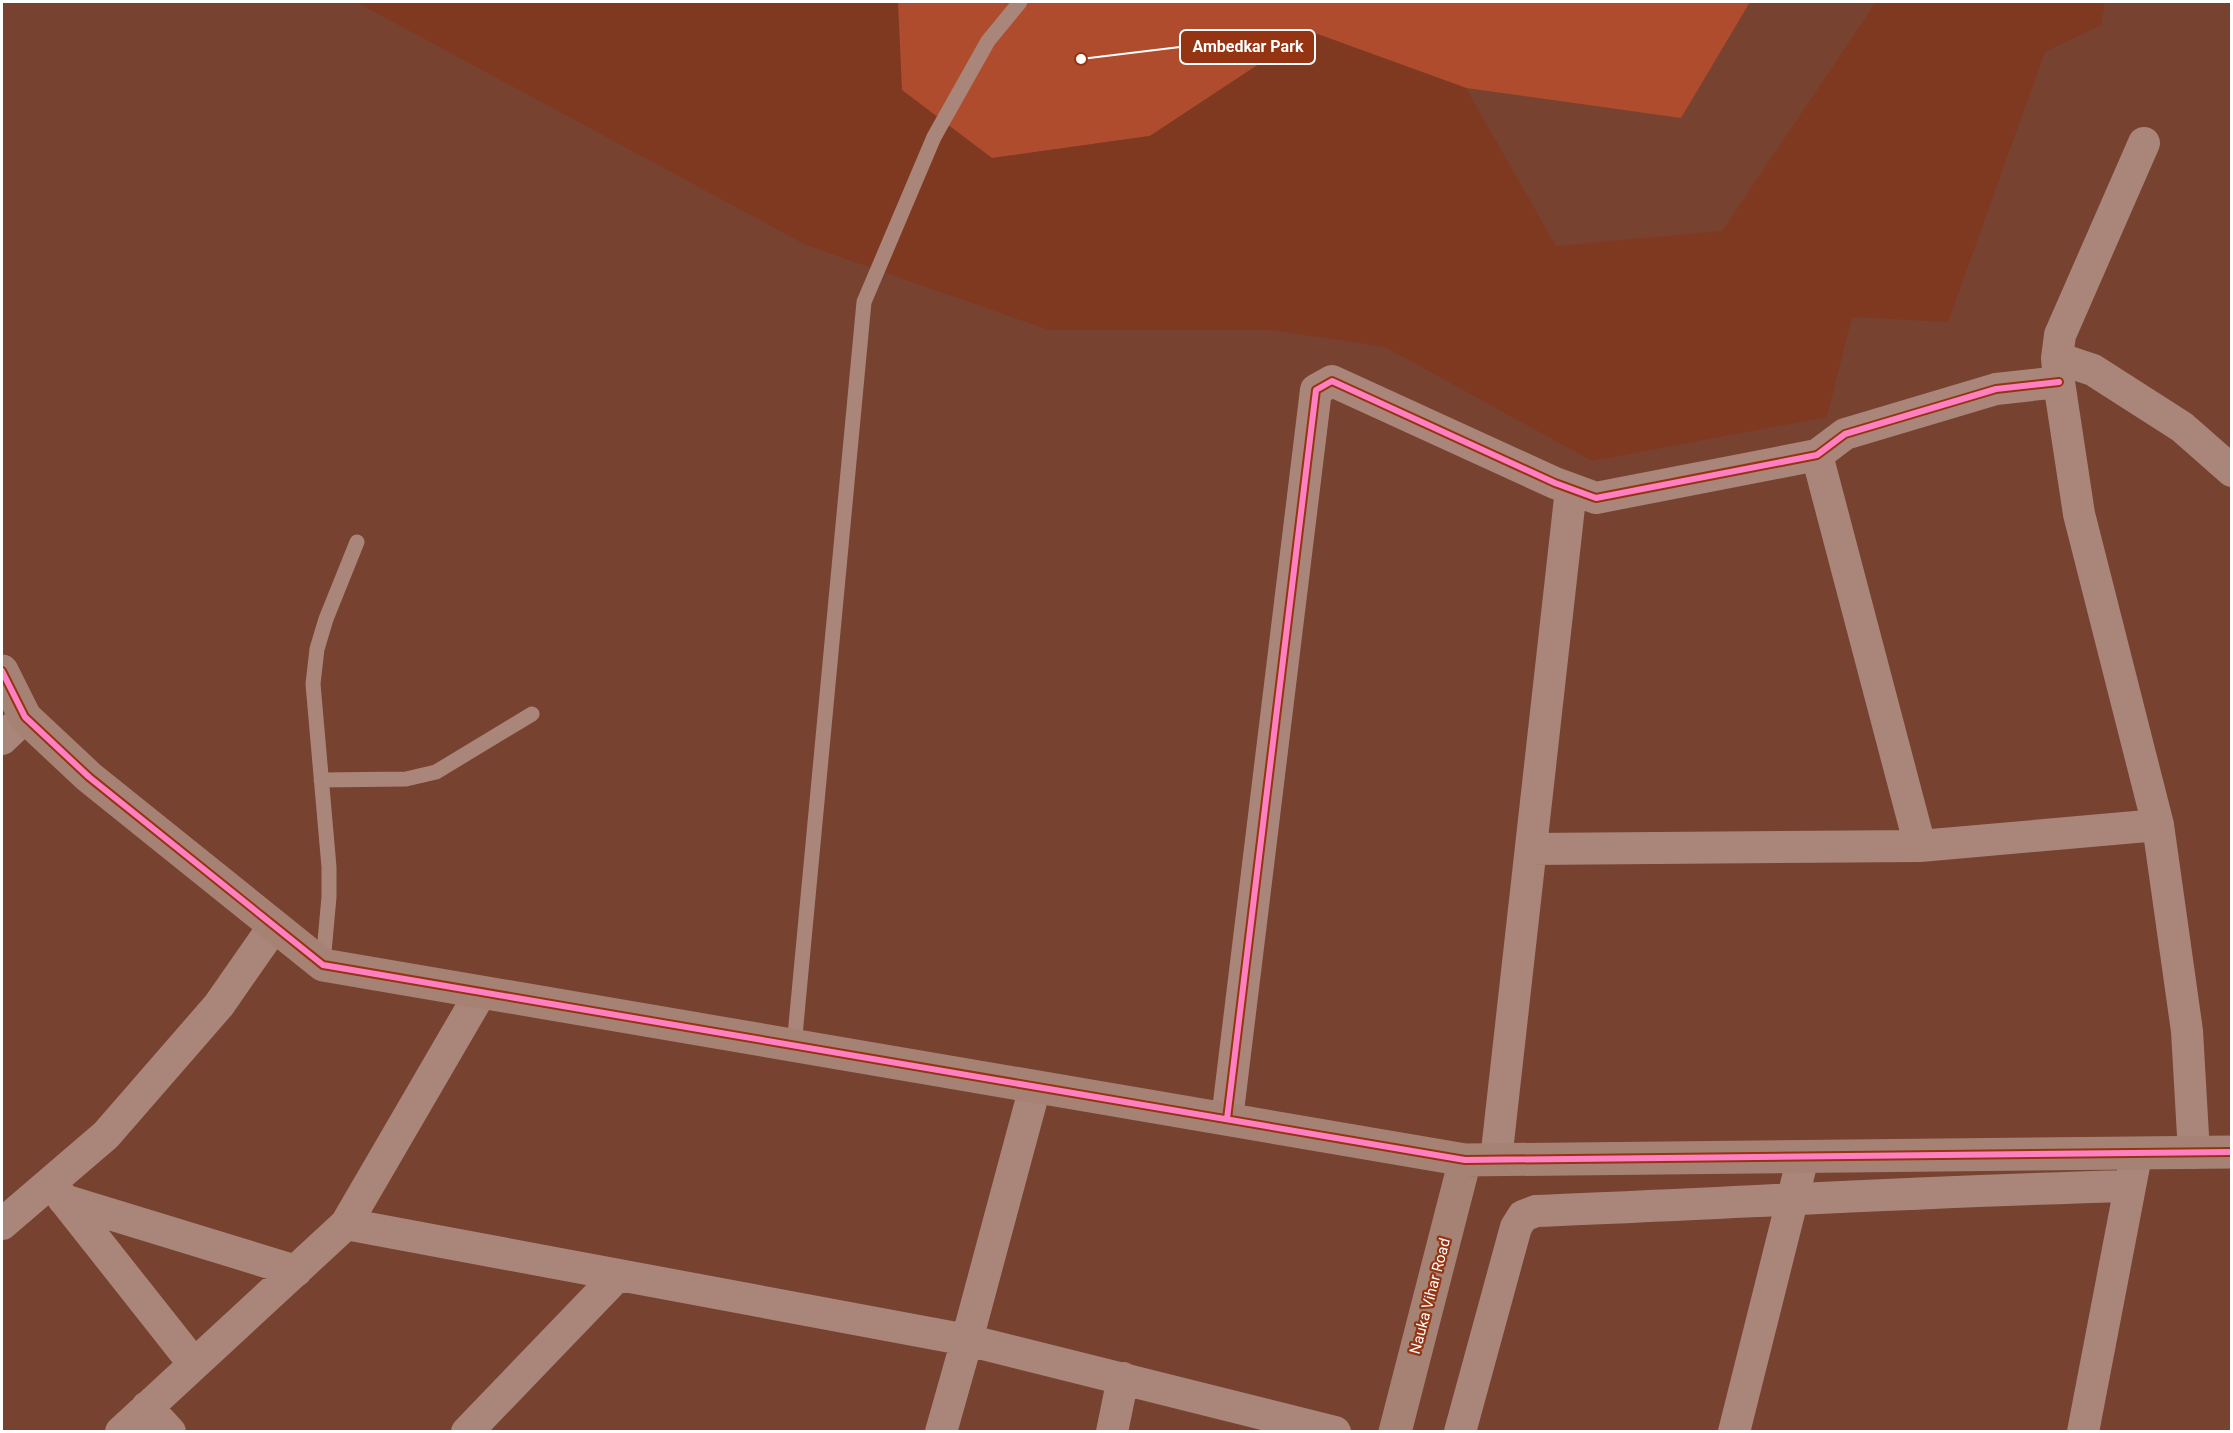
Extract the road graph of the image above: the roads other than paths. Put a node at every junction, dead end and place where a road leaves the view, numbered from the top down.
1 (1020, 2) edge
2 (2144, 143) dead end
3 (2058, 370) junction
4 (1817, 454) junction
5 (2232, 471) edge
6 (1571, 489) junction
7 (357, 542) dead end
8 (2, 670) edge
9 (532, 714) dead end
10 (25, 717) junction
11 (2, 739) edge
12 (321, 780) junction
13 (2158, 825) junction
14 (1920, 846) junction
15 (1531, 849) junction
16 (274, 926) junction
17 (322, 965) junction
18 (481, 992) junction
19 (794, 1046) junction
20 (1035, 1087) junction
21 (1227, 1119) junction
22 (2232, 1152) edge
23 (2137, 1153) junction
24 (2194, 1153) junction
25 (1803, 1157) junction
26 (1481, 1160) junction
27 (2130, 1186) junction
28 (57, 1191) junction
29 (1792, 1201) junction
30 (2, 1224) edge
31 (346, 1224) junction
32 (296, 1270) junction
33 (618, 1275) junction
34 (967, 1340) junction
35 (194, 1364) junction
36 (1123, 1378) junction
37 (147, 1407) junction
38 (121, 1431) edge
39 (170, 1431) edge
40 (467, 1431) edge
41 (941, 1431) edge
42 (1112, 1431) edge
43 (1335, 1431) edge
44 (1395, 1431) edge
45 (1461, 1431) edge
46 (1734, 1431) edge
47 (2083, 1431) edge

1 - 19 lane
2 - 3 street
3 - 4 street
3 - 5 street
3 - 13 street
4 - 6 street
4 - 14 street
6 - 15 street
6 - 21 street
7 - 12 lane
8 - 10 street
9 - 12 lane
10 - 11 street
10 - 16 street
12 - 17 lane
13 - 14 street
13 - 24 street
14 - 15 street
15 - 26 street
16 - 17 street
16 - 28 street
17 - 18 street
18 - 19 street
18 - 31 street
19 - 20 street
20 - 21 street
20 - 34 street
21 - 26 street
22 - 24 street
23 - 24 street
23 - 25 street
23 - 27 street
25 - 26 street
25 - 29 street
26 - 44 street, Nauka Vihar Road
27 - 29 street
27 - 47 street
28 - 30 street
28 - 32 street
28 - 35 street
29 - 45 street
29 - 46 street
31 - 32 street
31 - 33 street
32 - 35 street
33 - 34 street
33 - 40 street
34 - 36 street
34 - 41 street
35 - 37 street
36 - 42 street
36 - 43 street
37 - 38 street
37 - 39 street

